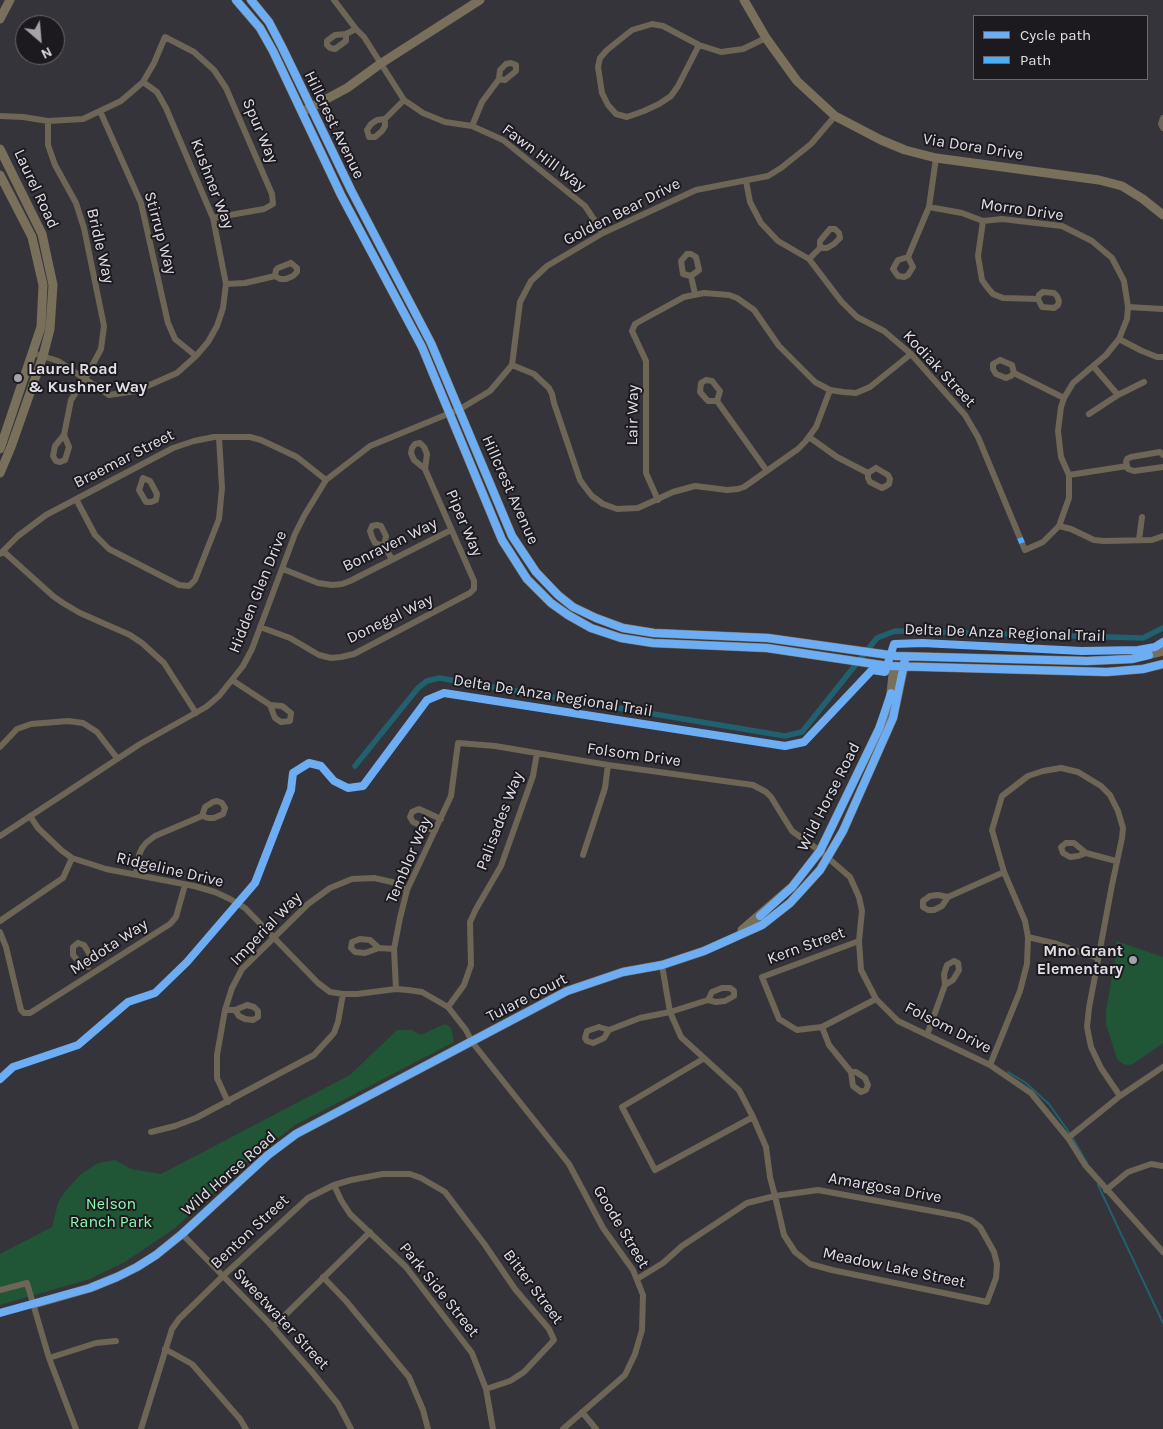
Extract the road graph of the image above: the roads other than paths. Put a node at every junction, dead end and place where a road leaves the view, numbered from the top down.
1 (10, 0) edge
2 (236, 0) edge
3 (251, 0) edge
4 (334, 0) edge
5 (480, 0) edge
6 (744, 0) edge
7 (0, 19) edge
8 (356, 28) junction
9 (346, 34) dead end
10 (766, 38) junction
11 (699, 45) junction
12 (380, 64) junction
13 (499, 79) dead end
14 (143, 82) junction
15 (404, 100) junction
16 (310, 108) junction
17 (100, 111) junction
18 (302, 112) junction
19 (0, 116) edge
20 (835, 116) junction
21 (1163, 118) edge
22 (385, 119) dead end
23 (48, 121) junction
24 (472, 126) junction
25 (1163, 128) edge
26 (0, 149) edge
27 (936, 158) junction
28 (0, 175) edge
29 (746, 181) junction
30 (929, 207) junction
31 (1163, 215) edge
32 (213, 218) junction
33 (983, 221) junction
34 (603, 233) junction
35 (820, 248) dead end
36 (908, 257) dead end
37 (809, 259) junction
38 (275, 276) dead end
39 (692, 276) dead end
40 (226, 284) junction
41 (695, 294) junction
42 (1038, 299) dead end
43 (1128, 307) junction
44 (1163, 308) edge
45 (1120, 339) junction
46 (33, 353) junction
47 (910, 354) junction
48 (43, 356) junction
49 (196, 356) junction
50 (1163, 357) edge
51 (512, 365) junction
52 (1093, 366) junction
53 (1014, 373) dead end
54 (85, 379) junction
55 (1144, 382) dead end
56 (830, 390) junction
57 (1118, 395) junction
58 (1064, 398) junction
59 (717, 401) dead end
60 (460, 409) junction
61 (450, 413) junction
62 (1088, 414) dead end
63 (64, 435) dead end
64 (809, 436) junction
65 (219, 437) junction
66 (0, 449) edge
67 (1163, 455) edge
68 (1127, 466) junction
69 (137, 467) junction
70 (1163, 467) edge
71 (426, 469) dead end
72 (767, 471) junction
73 (0, 473) edge
74 (868, 473) dead end
75 (1068, 475) junction
76 (143, 478) dead end
77 (326, 480) junction
78 (76, 499) junction
79 (658, 500) junction
80 (1142, 518) dead end
81 (1059, 526) junction
82 (451, 530) junction
83 (1163, 536) edge
84 (1139, 540) junction
85 (1043, 542) joint
86 (384, 546) dead end
87 (2, 553) edge
88 (392, 560) junction
89 (283, 569) junction
90 (474, 589) joint
91 (260, 627) junction
92 (1163, 651) edge
93 (896, 656) junction
94 (906, 656) junction
95 (1163, 664) edge
96 (894, 666) junction
97 (904, 666) junction
98 (232, 680) junction
99 (270, 705) dead end
100 (196, 713) junction
101 (458, 743) joint
102 (0, 747) edge
103 (537, 754) junction
104 (117, 758) junction
105 (608, 765) junction
106 (30, 816) junction
107 (202, 816) dead end
108 (441, 820) junction
109 (435, 831) junction
110 (0, 836) edge
111 (820, 851) junction
112 (1086, 853) dead end
113 (583, 855) dead end
114 (72, 858) junction
115 (829, 858) junction
116 (1116, 861) junction
117 (1004, 872) junction
118 (136, 875) junction
119 (186, 885) junction
120 (407, 890) junction
121 (948, 897) dead end
122 (0, 921) edge
123 (0, 932) edge
124 (274, 936) junction
125 (1028, 937) junction
126 (731, 940) junction
127 (860, 941) junction
128 (379, 948) dead end
129 (394, 949) junction
130 (1098, 958) junction
131 (662, 965) junction
132 (88, 966) dead end
133 (623, 972) joint
134 (92, 974) junction
135 (945, 985) dead end
136 (396, 989) junction
137 (344, 994) junction
138 (876, 999) junction
139 (708, 1000) dead end
140 (448, 1007) junction
141 (225, 1010) junction
142 (235, 1010) dead end
143 (670, 1012) junction
144 (822, 1027) junction
145 (609, 1030) dead end
146 (927, 1035) junction
147 (472, 1042) junction
148 (704, 1059) junction
149 (990, 1065) junction
150 (1163, 1067) edge
151 (851, 1072) dead end
152 (1120, 1096) junction
153 (228, 1102) junction
154 (753, 1118) junction
155 (151, 1132) dead end
156 (1068, 1138) junction
157 (1163, 1166) edge
158 (334, 1185) junction
159 (1106, 1190) junction
160 (775, 1196) junction
161 (455, 1206) joint
162 (370, 1232) junction
163 (182, 1234) junction
164 (1163, 1252) edge
165 (223, 1276) junction
166 (323, 1277) junction
167 (636, 1279) junction
168 (0, 1290) edge
169 (987, 1302) joint
170 (34, 1304) junction
171 (0, 1313) edge
172 (272, 1327) junction
173 (116, 1341) dead end
174 (165, 1349) junction
175 (49, 1358) junction
176 (486, 1389) junction
177 (582, 1412) junction
178 (76, 1429) edge
179 (141, 1429) edge
180 (246, 1429) edge
181 (351, 1429) edge
182 (428, 1429) edge
183 (493, 1429) edge
184 (563, 1429) edge
185 (596, 1429) edge

1 - 7 street
2 - 18 street, Hillcrest Avenue
3 - 16 street, Hillcrest Avenue
4 - 8 street, Fawn Hill Way
5 - 12 street
6 - 10 street, Via Dora Drive
8 - 9 street
8 - 12 street, Fawn Hill Way
10 - 11 street
10 - 20 street, Via Dora Drive
11 - 11 street
12 - 15 street, Fawn Hill Way
12 - 16 street
13 - 24 street
14 - 17 street
14 - 32 street, Kushner Way
14 - 32 street, Spur Way
15 - 22 street
15 - 24 street, Fawn Hill Way
16 - 18 street
16 - 60 street, Hillcrest Avenue
17 - 23 street
17 - 49 street, Stirrup Way
18 - 61 street, Hillcrest Avenue
19 - 23 street
20 - 27 street, Via Dora Drive
20 - 29 street, Golden Bear Drive
21 - 25 street
23 - 54 street, Bridle Way
24 - 34 street, Fawn Hill Way
26 - 48 street, Laurel Road
27 - 30 street
27 - 31 street, Via Dora Drive
28 - 46 street, Laurel Road
29 - 34 street, Golden Bear Drive
29 - 37 street, Kodiak Street
30 - 33 street, Morro Drive
30 - 36 street
32 - 40 street, Kushner Way
33 - 42 street
33 - 43 street, Morro Drive
34 - 51 street, Golden Bear Drive
35 - 37 street
37 - 47 street, Kodiak Street
38 - 40 street
39 - 41 street
40 - 49 street, Kushner Way
41 - 56 street
41 - 79 street, Lair Way
43 - 44 street
43 - 45 street, Morro Drive
45 - 50 street
45 - 52 street, Morro Drive
46 - 48 street, Kushner Way
46 - 66 street, Laurel Road
47 - 56 street
47 - 85 street, Kodiak Street
48 - 54 street, Kushner Way
48 - 73 street, Laurel Road
49 - 54 street, Kushner Way
51 - 60 street
51 - 79 street
52 - 57 street
52 - 58 street, Morro Drive
53 - 58 street
54 - 63 street, Bridle Way
55 - 57 street
56 - 64 street
57 - 62 street
58 - 75 street, Morro Drive
59 - 72 street
60 - 61 street, Hidden Glen Drive
60 - 93 street, Hillcrest Avenue
61 - 77 street, Hidden Glen Drive
61 - 96 street, Hillcrest Avenue
64 - 72 street
64 - 74 street
65 - 69 street, Braemar Street
65 - 77 street, Braemar Street
65 - 78 street
67 - 68 street
68 - 70 street
68 - 75 street
69 - 76 street
69 - 78 street, Braemar Street
71 - 82 street, Piper Way
72 - 79 street
75 - 81 street, Morro Drive
77 - 89 street, Hidden Glen Drive
78 - 87 street, Braemar Street
80 - 84 street
81 - 84 street
81 - 85 street, Morro Drive
82 - 88 street, Bonraven Way
82 - 90 street, Piper Way
83 - 84 street
86 - 88 street
87 - 100 street
88 - 89 street, Bonraven Way
89 - 91 street, Hidden Glen Drive
90 - 91 street, Donegal Way
91 - 98 street, Hidden Glen Drive
92 - 94 street, Hillcrest Avenue
93 - 94 street, Hillcrest Avenue
93 - 96 street, Wild Horse Road
94 - 97 street, Wild Horse Road
95 - 97 street, Hillcrest Avenue
96 - 97 street, Hillcrest Avenue
96 - 111 street, Wild Horse Road
97 - 115 street, Wild Horse Road
98 - 99 street
98 - 100 street, Hidden Glen Drive
100 - 104 street, Hidden Glen Drive
101 - 103 street, Folsom Drive
101 - 108 street, Temblor Way
102 - 104 street
103 - 105 street, Folsom Drive
103 - 140 street, Palisades Way
104 - 106 street, Hidden Glen Drive
105 - 111 street, Folsom Drive
105 - 113 street
106 - 110 street, Hidden Glen Drive
106 - 114 street, Ridgeline Drive
107 - 118 street
108 - 109 street, Temblor Way
108 - 109 street
109 - 120 street, Temblor Way
111 - 115 street, Folsom Drive
111 - 126 street, Wild Horse Road
112 - 116 street
114 - 118 street, Ridgeline Drive
114 - 122 street
115 - 126 street, Wild Horse Road
115 - 127 street, Folsom Drive
116 - 117 street
116 - 130 street
117 - 121 street
117 - 125 street
118 - 119 street, Ridgeline Drive
119 - 124 street, Ridgeline Drive
119 - 134 street, Medota Way
120 - 124 street, Imperial Way
120 - 129 street, Temblor Way
123 - 134 street, Medota Way
124 - 137 street, Ridgeline Drive
124 - 141 street, Imperial Way
125 - 130 street
125 - 149 street
126 - 131 street, Wild Horse Road
127 - 138 street, Folsom Drive
127 - 144 street, Kern Street
128 - 129 street
129 - 136 street, Temblor Way
130 - 152 street
131 - 133 street, Wild Horse Road
131 - 143 street, Meadow Lake Street
132 - 134 street
133 - 147 street, Tulare Court
135 - 146 street
136 - 137 street, Ridgeline Drive
136 - 140 street, Ridgeline Drive
137 - 153 street
138 - 144 street
138 - 146 street, Folsom Drive
139 - 143 street
140 - 147 street, Ridgeline Drive
141 - 142 street
141 - 153 street, Imperial Way
143 - 145 street
143 - 148 street, Meadow Lake Street
144 - 151 street
146 - 149 street, Folsom Drive
147 - 163 street, Wild Horse Road
147 - 167 street, Goode Street
148 - 154 street, Meadow Lake Street
148 - 154 street
149 - 156 street, Folsom Drive
150 - 152 street
152 - 156 street
153 - 155 street
154 - 160 street, Meadow Lake Street
156 - 159 street, Folsom Drive
157 - 159 street
158 - 161 street, Benton Street
158 - 162 street, Park Side Street
158 - 165 street, Benton Street
159 - 164 street, Folsom Drive
160 - 167 street, Amargosa Drive
160 - 169 street, Meadow Lake Street
160 - 169 street, Amargosa Drive
161 - 176 street, Bitter Street
162 - 166 street
162 - 176 street, Park Side Street
163 - 165 street, Sweetwater Street
163 - 170 street, Wild Horse Road
165 - 172 street, Sweetwater Street
165 - 174 street, Benton Street
166 - 172 street
166 - 182 street
167 - 177 street, Goode Street
168 - 170 street
170 - 171 street, Wild Horse Road
170 - 175 street
172 - 181 street, Sweetwater Street
173 - 175 street
174 - 179 street, Benton Street
174 - 180 street
175 - 178 street
176 - 183 street, Park Side Street
177 - 184 street, Goode Street
177 - 185 street

